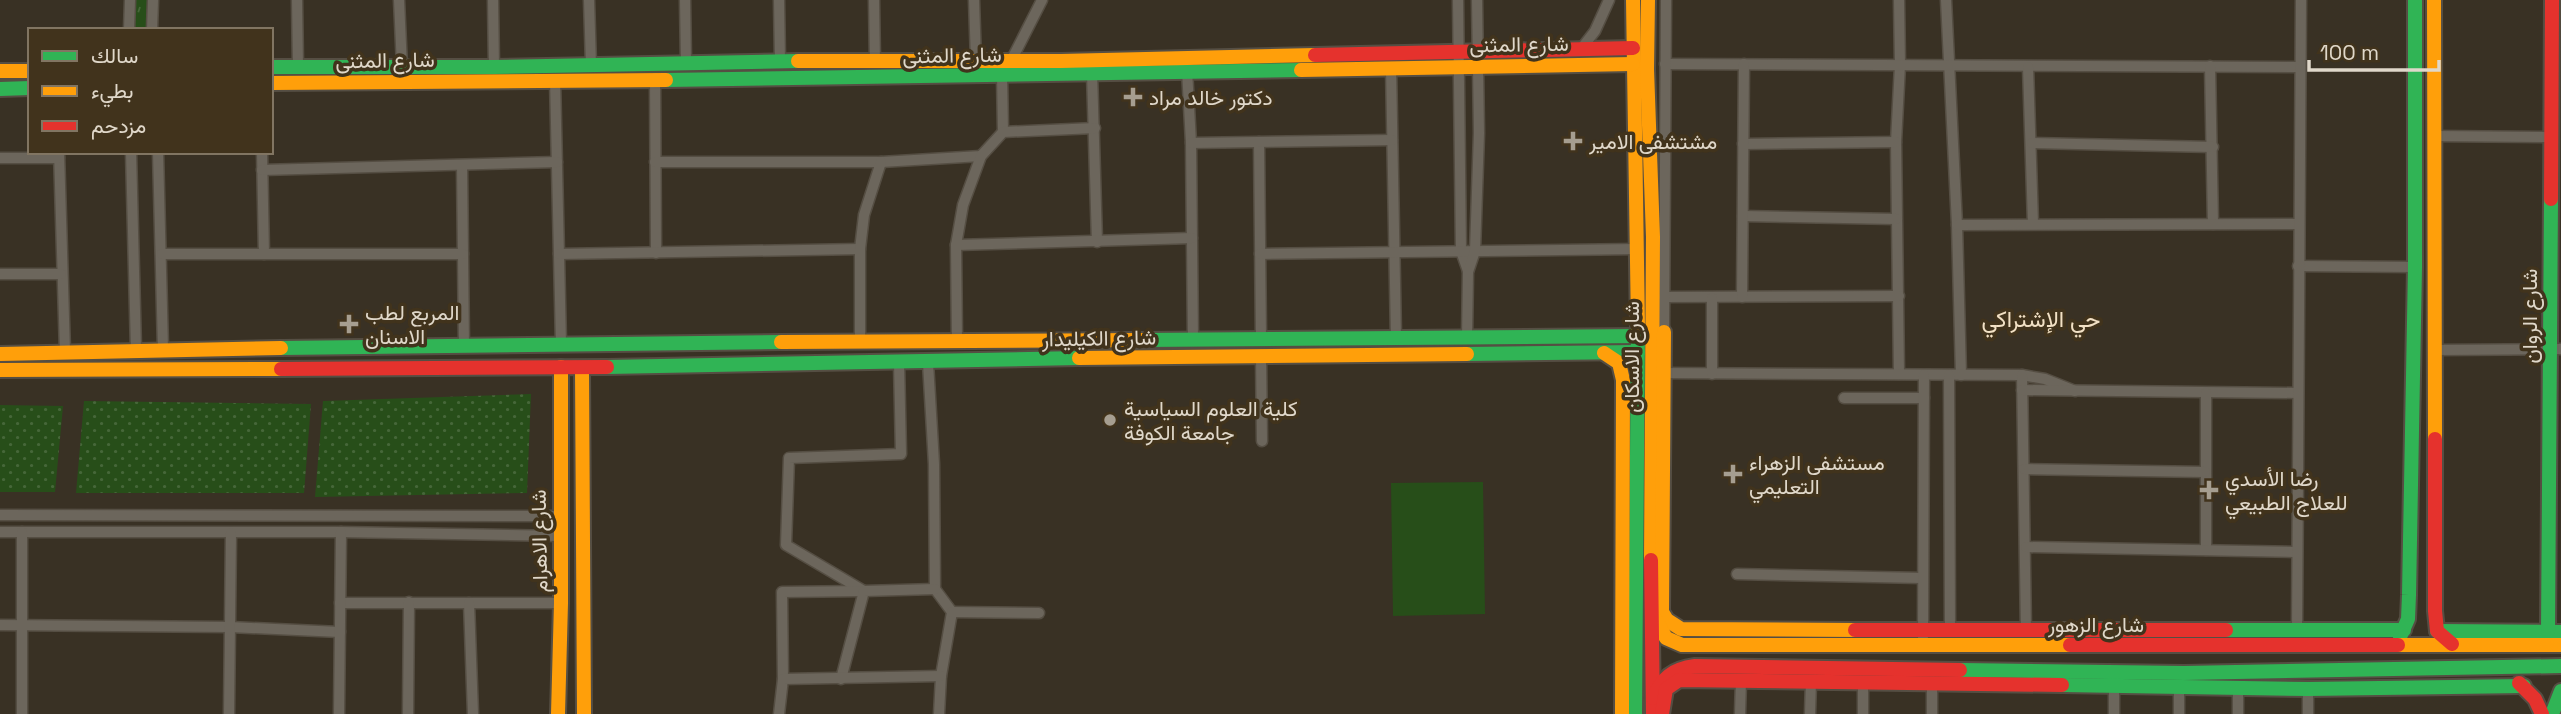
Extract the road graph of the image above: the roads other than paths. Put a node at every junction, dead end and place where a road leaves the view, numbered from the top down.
1 (130, 0) edge
2 (153, 0) edge
3 (297, 0) edge
4 (399, 0) edge
5 (493, 0) edge
6 (589, 0) edge
7 (685, 0) edge
8 (779, 0) edge
9 (874, 0) edge
10 (974, 0) edge
11 (1042, 0) edge
12 (1458, 0) edge
13 (1477, 0) edge
14 (1609, 0) edge
15 (1633, 0) edge
16 (1648, 0) edge
17 (1666, 0) edge
18 (1899, 0) edge
19 (1946, 0) edge
20 (2301, 0) edge
21 (2415, 0) edge
22 (2434, 0) edge
23 (2446, 0) edge
24 (2552, 0) edge
25 (2434, 23) junction
26 (130, 28) edge
27 (152, 28) edge
28 (1633, 48) junction
29 (1581, 49) junction
30 (1459, 51) junction
31 (1478, 51) junction
32 (780, 61) junction
33 (976, 61) junction
34 (1011, 61) junction
35 (686, 62) junction
36 (719, 62) junction
37 (743, 62) junction
38 (875, 63) junction
39 (1633, 64) junction
40 (1665, 64) junction
41 (1744, 64) junction
42 (1949, 64) junction
43 (591, 65) junction
44 (1900, 65) junction
45 (1460, 66) junction
46 (1479, 66) junction
47 (2210, 66) junction
48 (2300, 66) junction
49 (273, 67) edge
50 (298, 67) junction
51 (402, 67) junction
52 (494, 67) junction
53 (1043, 67) junction
54 (1062, 67) junction
55 (1391, 67) junction
56 (2028, 67) junction
57 (1186, 70) junction
58 (0, 71) edge
59 (28, 71) edge
60 (2415, 71) junction
61 (2434, 72) junction
62 (1092, 73) junction
63 (1002, 75) junction
64 (655, 78) junction
65 (555, 79) junction
66 (722, 79) junction
67 (744, 79) junction
68 (273, 83) edge
69 (28, 88) edge
70 (0, 89) edge
71 (1095, 128) junction
72 (1003, 132) junction
73 (2434, 136) junction
74 (2551, 137) junction
75 (1392, 140) junction
76 (1259, 142) junction
77 (1896, 142) junction
78 (1191, 143) junction
79 (2032, 143) junction
80 (1743, 144) junction
81 (1460, 145) junction
82 (1479, 145) junction
83 (2213, 147) junction
84 (131, 154) edge
85 (158, 154) edge
86 (262, 154) edge
87 (59, 155) edge
88 (981, 156) junction
89 (0, 158) edge
90 (557, 162) junction
91 (655, 162) junction
92 (881, 162) junction
93 (462, 165) junction
94 (262, 170) junction
95 (1743, 216) junction
96 (1896, 219) junction
97 (2033, 224) junction
98 (2213, 224) junction
99 (2298, 224) junction
100 (1957, 225) junction
101 (1192, 238) junction
102 (1658, 238) junction
103 (1097, 242) junction
104 (956, 245) junction
105 (860, 249) junction
106 (1637, 249) junction
107 (1461, 251) junction
108 (1475, 251) junction
109 (1393, 252) junction
110 (656, 253) junction
111 (162, 254) junction
112 (264, 254) junction
113 (463, 254) junction
114 (559, 254) junction
115 (1260, 254) junction
116 (2298, 266) junction
117 (2414, 267) junction
118 (1468, 272) junction
119 (0, 274) edge
120 (61, 274) junction
121 (2556, 289) edge
122 (1899, 296) junction
123 (1664, 297) junction
124 (1742, 297) junction
125 (1712, 298) junction
126 (1658, 331) junction
127 (1638, 336) junction
128 (1604, 337) junction
129 (1396, 338) junction
130 (1467, 338) junction
131 (1262, 339) junction
132 (1193, 340) junction
133 (957, 341) junction
134 (1073, 341) junction
135 (860, 342) junction
136 (1021, 342) junction
137 (561, 344) junction
138 (464, 347) junction
139 (163, 349) junction
140 (2555, 349) edge
141 (136, 350) junction
142 (2436, 350) junction
143 (65, 352) junction
144 (1604, 352) junction
145 (1638, 352) junction
146 (24, 353) junction
147 (0, 354) edge
148 (1261, 356) junction
149 (1075, 358) junction
150 (959, 362) junction
151 (899, 363) junction
152 (928, 363) junction
153 (561, 367) junction
154 (582, 368) junction
155 (0, 370) edge
156 (28, 370) junction
157 (1663, 373) junction
158 (1712, 374) junction
159 (1899, 374) junction
160 (1924, 375) junction
161 (1949, 375) junction
162 (1961, 375) junction
163 (2022, 376) junction
164 (2022, 390) junction
165 (2075, 391) junction
166 (2206, 393) junction
167 (2298, 393) junction
168 (1843, 398) dead end
169 (1924, 398) junction
170 (1262, 441) dead end
171 (560, 451) junction
172 (583, 452) junction
173 (2024, 469) junction
174 (2205, 472) junction
175 (1630, 479) junction
176 (0, 515) edge
177 (111, 516) junction
178 (150, 516) junction
179 (559, 516) junction
180 (0, 532) edge
181 (22, 532) junction
182 (341, 532) junction
183 (113, 533) junction
184 (149, 533) junction
185 (231, 533) junction
186 (559, 536) junction
187 (1657, 547) junction
188 (2026, 547) junction
189 (2206, 550) junction
190 (2296, 552) junction
191 (2435, 556) junction
192 (2409, 557) junction
193 (1629, 568) junction
194 (1737, 574) dead end
195 (1922, 578) junction
196 (935, 589) junction
197 (864, 591) junction
198 (409, 602) junction
199 (340, 603) junction
200 (469, 603) junction
201 (561, 603) junction
202 (1651, 609) junction
203 (952, 612) junction
204 (1040, 613) dead end
205 (22, 624) junction
206 (0, 625) edge
207 (230, 627) junction
208 (2404, 630) junction
209 (1950, 631) junction
210 (2026, 631) junction
211 (2297, 631) junction
212 (2437, 631) junction
213 (340, 632) junction
214 (2555, 632) edge
215 (1923, 637) junction
216 (2394, 644) junction
217 (2452, 644) junction
218 (1799, 645) junction
219 (2561, 645) edge
220 (2158, 646) junction
221 (2204, 646) junction
222 (1772, 666) junction
223 (2561, 666) edge
224 (558, 668) junction
225 (2482, 668) junction
226 (583, 669) junction
227 (2274, 671) junction
228 (2337, 671) junction
229 (2158, 672) junction
230 (2205, 672) junction
231 (941, 676) junction
232 (1896, 676) junction
233 (783, 678) junction
234 (2042, 678) junction
235 (841, 679) junction
236 (1741, 680) junction
237 (1811, 681) junction
238 (1863, 682) junction
239 (1932, 684) junction
240 (2525, 686) junction
241 (2114, 687) junction
242 (2179, 688) junction
243 (2238, 688) junction
244 (2275, 689) junction
245 (2308, 689) junction
246 (2337, 689) junction
247 (2561, 691) edge
248 (584, 692) junction
249 (558, 694) junction
250 (1653, 698) junction
251 (22, 714) edge
252 (229, 714) edge
253 (339, 714) edge
254 (408, 714) edge
255 (473, 714) edge
256 (558, 714) edge
257 (584, 714) edge
258 (779, 714) edge
259 (939, 714) edge
260 (1622, 714) edge
261 (1635, 714) edge
262 (1653, 714) edge
263 (1662, 714) edge
264 (1740, 714) edge
265 (1810, 714) edge
266 (1863, 714) edge
267 (1933, 714) edge
268 (2114, 714) edge
269 (2179, 714) edge
270 (2238, 714) edge
271 (2308, 714) edge
272 (2542, 714) edge
273 (2552, 714) edge

1 - 26 street
2 - 27 street
3 - 50 street
4 - 51 street
5 - 52 street
6 - 43 street
7 - 35 street
8 - 32 street
9 - 38 street
10 - 33 street
11 - 34 street
12 - 30 street
13 - 31 street
14 - 29 street
15 - 28 main road, شارع الاسكان
16 - 102 main road, شارع الاسكان
17 - 40 street
18 - 44 street
19 - 42 street
20 - 48 street
21 - 60 main road
22 - 25 main road
23 - 25 main road
24 - 74 main road, شارع الروان
25 - 61 main road
28 - 29 main road, شارع المثنى
28 - 39 main road, شارع الاسكان
29 - 31 main road, شارع المثنى
30 - 31 main road, شارع المثنى
30 - 45 street
30 - 54 main road, شارع المثنى
31 - 46 street
32 - 37 main road, شارع المثنى
32 - 38 main road, شارع المثنى
33 - 34 main road, شارع المثنى
33 - 38 main road, شارع المثنى
34 - 53 main road, شارع المثنى
35 - 36 main road, شارع المثنى
35 - 43 main road, شارع المثنى
36 - 37 main road, شارع المثنى
36 - 66 main road
37 - 67 main road
39 - 46 main road, شارع المثنى
39 - 106 main road, شارع الاسكان
40 - 41 street
40 - 102 street
41 - 44 street
41 - 80 street
42 - 44 street
42 - 56 street
42 - 100 street
43 - 52 main road, شارع المثنى
44 - 77 street
45 - 46 main road, شارع المثنى
45 - 55 main road, شارع المثنى
45 - 81 street
46 - 82 street
47 - 48 street
47 - 56 street
47 - 83 street
48 - 99 street
49 - 50 main road, شارع المثنى
50 - 51 main road, شارع المثنى
51 - 52 main road, شارع المثنى
53 - 54 main road, شارع المثنى
53 - 63 main road, شارع المثنى
54 - 62 main road, شارع المثنى
55 - 57 main road, شارع المثنى
55 - 75 street
56 - 79 street
57 - 62 main road, شارع المثنى
57 - 78 street
58 - 59 main road
60 - 61 main road
60 - 117 main road
61 - 73 main road
62 - 71 street
63 - 67 main road, شارع المثنى
63 - 72 street
64 - 65 main road, شارع المثنى
64 - 66 main road, شارع المثنى
64 - 91 street
65 - 68 main road, شارع المثنى
65 - 90 street
66 - 67 main road, شارع المثنى
69 - 70 main road
71 - 72 street
71 - 103 street
72 - 88 street
73 - 74 street
73 - 142 main road
74 - 121 main road, شارع الروان
75 - 76 street
75 - 109 street
76 - 78 street
76 - 115 street
77 - 80 street
77 - 96 street
78 - 101 street
79 - 83 street
79 - 97 street
80 - 95 street
81 - 82 street
81 - 107 street
82 - 108 street
83 - 98 street
84 - 141 street
85 - 111 street
86 - 94 street
87 - 89 street
87 - 120 street
88 - 92 street
88 - 104 street
90 - 93 street
90 - 114 street
91 - 92 street
91 - 110 street
92 - 105 street
93 - 94 street
93 - 113 street
94 - 112 street
95 - 96 street
95 - 124 street
96 - 122 street
97 - 98 street
97 - 100 street
98 - 99 street
99 - 116 street
100 - 162 street
101 - 103 street
101 - 132 street
102 - 123 street
102 - 126 main road, شارع الاسكان
103 - 104 street
104 - 133 street
105 - 110 street
105 - 135 street
106 - 108 street
106 - 127 main road, شارع الاسكان
107 - 108 street
107 - 109 street
107 - 118 street
108 - 118 street
109 - 115 street
109 - 129 street
110 - 114 street
111 - 112 street
111 - 139 street
112 - 113 street
113 - 138 street
114 - 137 street
115 - 131 street
116 - 117 street
116 - 167 street
117 - 192 main road
118 - 130 street
119 - 120 street
120 - 143 street
121 - 140 main road, شارع الروان
122 - 124 street
122 - 159 street
123 - 125 street
123 - 126 street
124 - 125 street
125 - 158 street
126 - 157 main road
126 - 187 main road, شارع الاسكان
127 - 128 main road, شارع الكيليدار
127 - 145 main road, شارع الاسكان
128 - 130 main road, شارع الكيليدار
128 - 144 main road
129 - 130 main road, شارع الكيليدار
129 - 131 main road, شارع الكيليدار
131 - 132 main road, شارع الكيليدار
132 - 134 main road, شارع الكيليدار
133 - 135 main road, شارع الكيليدار
133 - 136 main road, شارع الكيليدار
134 - 136 main road, شارع الكيليدار
134 - 149 main road
135 - 137 main road, شارع الكيليدار
136 - 150 main road
137 - 138 main road, شارع الكيليدار
138 - 139 main road, شارع الكيليدار
139 - 141 main road, شارع الكيليدار
140 - 142 street
140 - 214 main road, شارع الروان
141 - 143 main road, شارع الكيليدار
142 - 191 main road
143 - 146 main road, شارع الكيليدار
144 - 145 main road, شارع الكيليدار
144 - 148 main road, شارع الكيليدار
144 - 175 main road
145 - 175 main road, شارع الاسكان
146 - 147 main road, شارع الكيليدار
146 - 156 main road
148 - 149 main road, شارع الكيليدار
148 - 170 street
149 - 150 main road, شارع الكيليدار
150 - 152 main road, شارع الكيليدار
151 - 152 main road, شارع الكيليدار
151 - 154 main road, شارع الكيليدار
151 - 197 street
152 - 196 street
153 - 154 main road, شارع الكيليدار
153 - 156 main road, شارع الكيليدار
153 - 171 main road, شارع الاهرام
154 - 172 main road, شارع الاهرام
155 - 156 main road, شارع الكيليدار
157 - 158 street
157 - 187 main road
158 - 159 street
159 - 160 street
160 - 161 street
160 - 169 street
161 - 162 street
161 - 209 street
162 - 163 street
163 - 164 street
163 - 165 street
164 - 165 street
164 - 173 street
165 - 166 street
166 - 167 street
166 - 174 street
167 - 190 street
168 - 169 street
169 - 195 street
171 - 172 main road
171 - 179 main road, شارع الاهرام
172 - 226 main road, شارع الاهرام
173 - 174 street
173 - 188 street
174 - 189 street
175 - 193 main road, شارع الاسكان
176 - 177 street
177 - 178 street
177 - 183 street
178 - 179 street
178 - 184 street
179 - 186 main road, شارع الاهرام
180 - 181 street
181 - 183 street
181 - 205 street
182 - 185 street
182 - 186 street
182 - 199 street
183 - 184 street
184 - 185 street
185 - 207 street
186 - 201 main road, شارع الاهرام
187 - 202 main road, شارع الاسكان
187 - 215 main road
188 - 189 street
188 - 210 street
189 - 190 street
190 - 211 street
191 - 192 main road
191 - 212 main road
192 - 208 main road
193 - 260 main road
193 - 261 main road, شارع الاسكان
194 - 195 street
195 - 215 street
196 - 197 street
196 - 203 street
197 - 233 street
197 - 235 street
198 - 199 street
198 - 200 street
198 - 254 street
199 - 213 street
200 - 201 street
200 - 255 street
201 - 224 main road, شارع الاهرام
202 - 218 main road, شارع الزهور
202 - 250 main road, شارع الاسكان
203 - 204 street
203 - 231 street
205 - 206 street
205 - 207 street
205 - 251 street
207 - 213 street
207 - 252 street
208 - 211 main road
208 - 216 main road
209 - 210 main road
209 - 215 main road
210 - 211 main road
212 - 214 main road
212 - 217 main road
213 - 253 street
215 - 218 main road, شارع الزهور
215 - 220 main road, شارع الزهور
216 - 217 main road, شارع الزهور
216 - 221 main road, شارع الزهور
217 - 219 main road, شارع الزهور
218 - 222 main road
220 - 221 main road, شارع الزهور
220 - 229 main road
221 - 230 main road
222 - 232 main road
222 - 250 main road
223 - 225 main road
224 - 226 main road
224 - 249 main road, شارع الاهرام
225 - 228 main road
225 - 240 main road
226 - 248 main road, شارع الاهرام
227 - 228 main road
227 - 230 main road
227 - 244 main road
228 - 246 main road
229 - 230 main road
229 - 234 main road
231 - 235 street
231 - 259 street
232 - 234 main road
232 - 238 main road
232 - 239 main road
233 - 235 street
233 - 258 street
234 - 239 main road
234 - 241 main road
236 - 237 main road
236 - 263 main road
236 - 264 street
237 - 238 main road
237 - 265 street
238 - 266 street
239 - 267 street
240 - 246 main road
240 - 272 main road
241 - 242 main road
241 - 268 street
242 - 243 main road
242 - 269 street
243 - 244 main road
243 - 270 street
244 - 245 main road
245 - 246 main road
245 - 271 street
247 - 273 main road
248 - 249 main road
248 - 257 main road, شارع الاهرام
249 - 256 main road, شارع الاهرام
250 - 262 main road, شارع الاسكان

